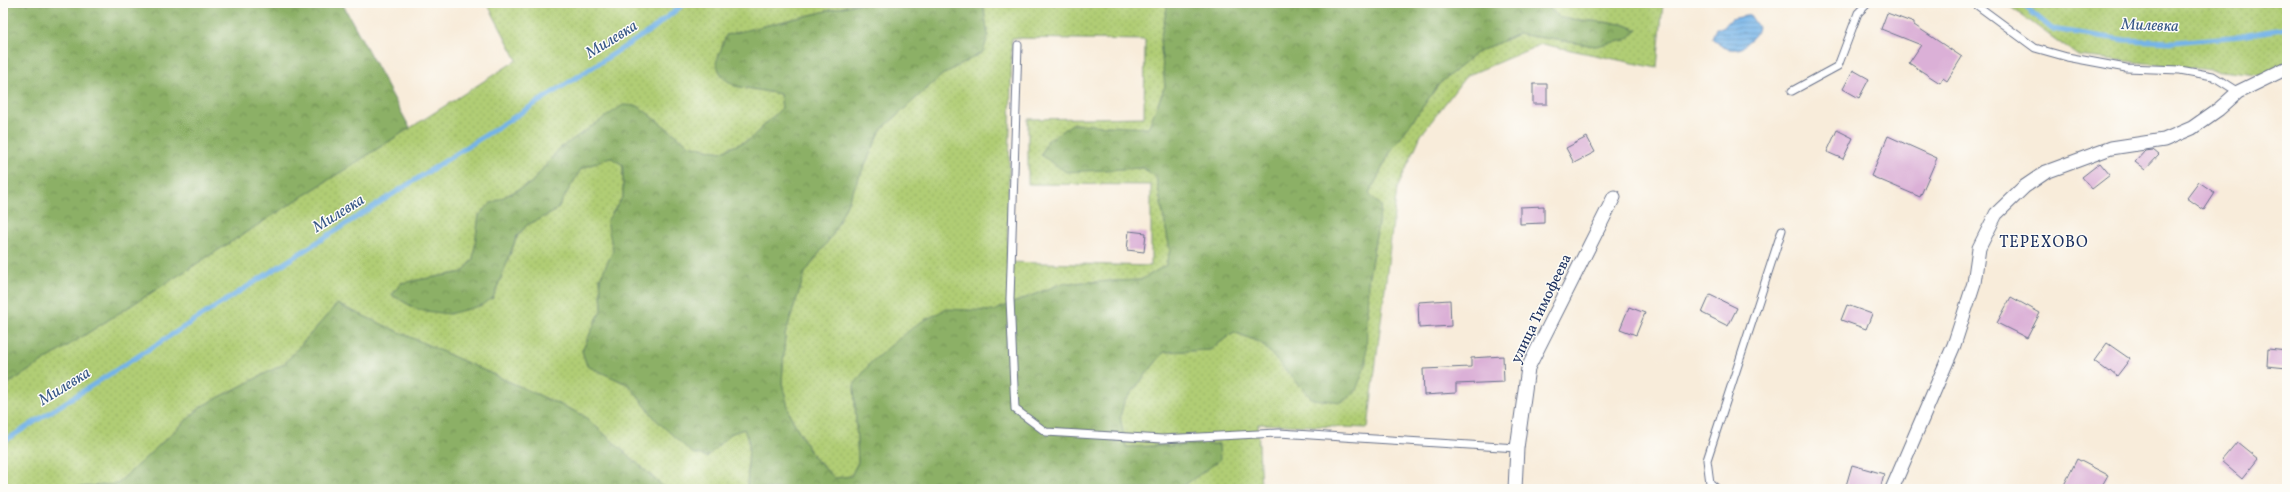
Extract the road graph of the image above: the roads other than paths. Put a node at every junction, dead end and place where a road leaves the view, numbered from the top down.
1 (1868, 3) edge
2 (1974, 3) edge
3 (1018, 45) dead end
4 (2287, 68) edge
5 (1792, 91) dead end
6 (2238, 92) junction
7 (1614, 197) dead end
8 (1782, 230) dead end
9 (1518, 448) junction
10 (1515, 489) edge
11 (1717, 489) edge
12 (1892, 489) edge

1 - 5 lane
2 - 6 lane
3 - 9 lane
4 - 6 street
6 - 12 street
7 - 9 street, улица Тимофеева
8 - 11 lane
9 - 10 street, улица Тимофеева

